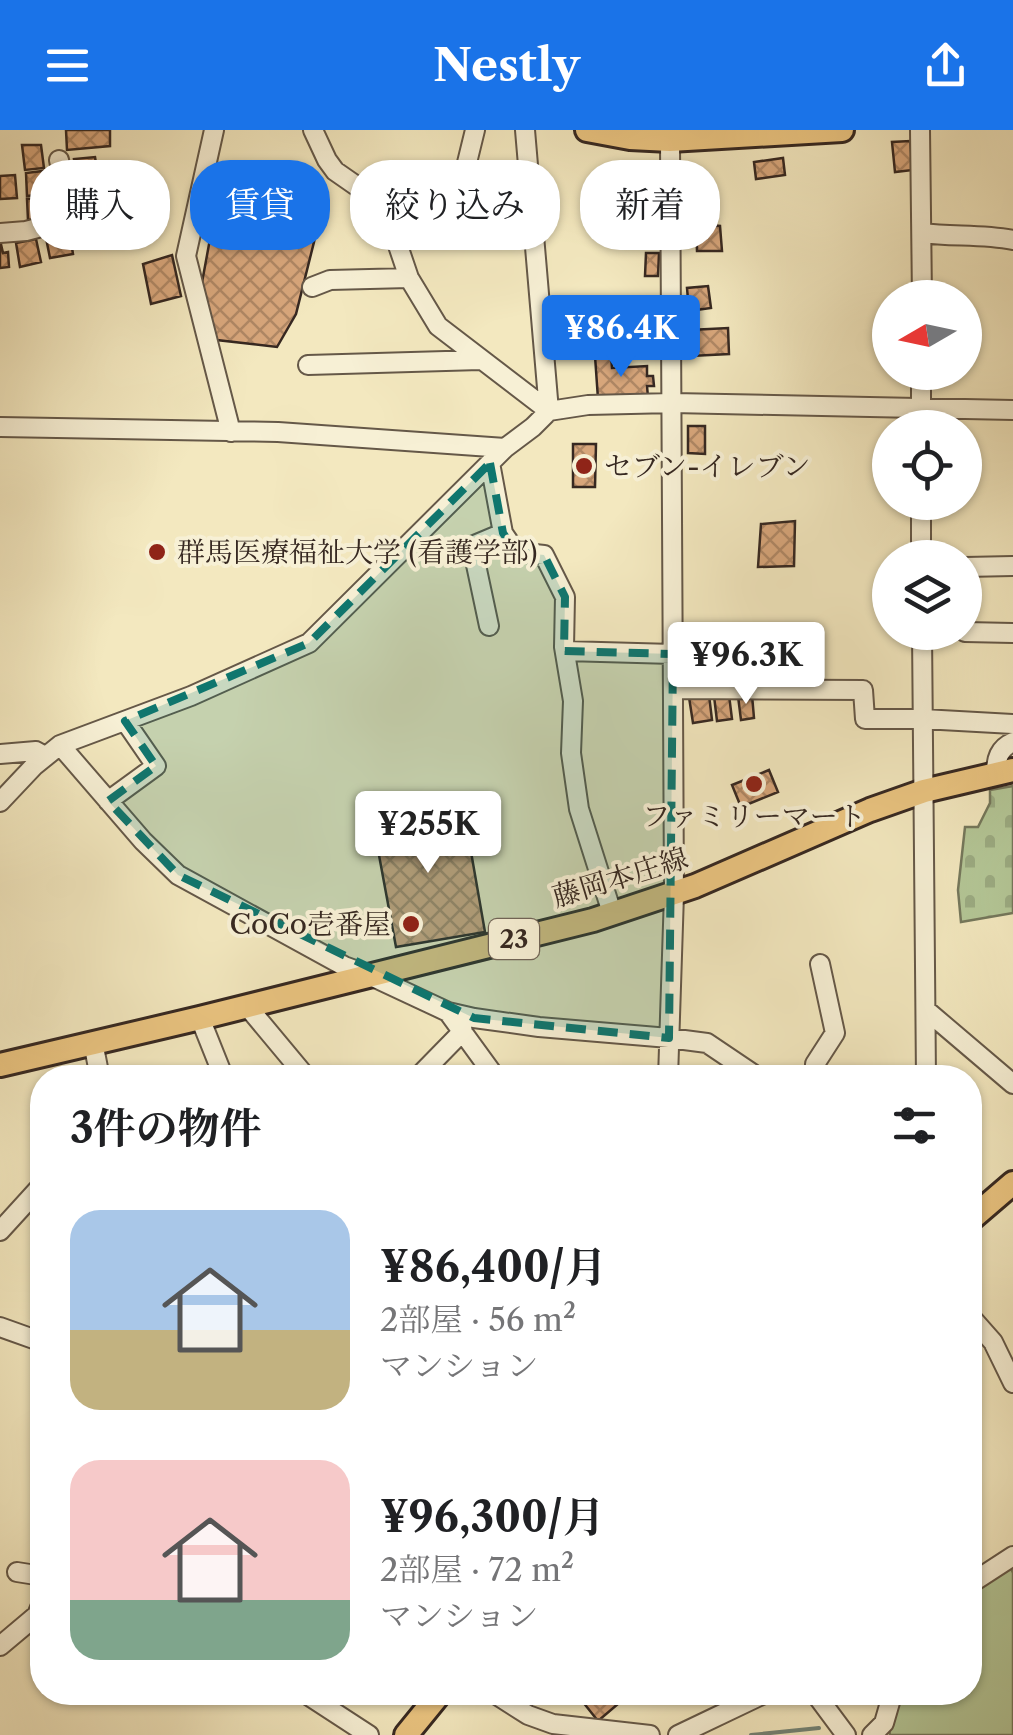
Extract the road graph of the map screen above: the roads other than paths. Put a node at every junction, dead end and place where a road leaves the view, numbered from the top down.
1 (214, 130) edge
2 (313, 130) edge
3 (474, 130) edge
4 (525, 130) edge
5 (587, 130) edge
6 (842, 130) edge
7 (920, 130) edge
8 (670, 135) edge
9 (467, 160) edge
10 (527, 160) edge
11 (30, 230) edge
12 (0, 233) edge
13 (922, 233) junction
14 (1013, 240) edge
15 (536, 250) edge
16 (409, 278) junction
17 (922, 280) edge
18 (312, 286) dead end
19 (480, 360) junction
20 (308, 365) dead end
21 (922, 390) edge
22 (673, 402) junction
23 (922, 406) junction
24 (922, 410) edge
25 (1013, 410) edge
26 (549, 411) junction
27 (0, 426) edge
28 (231, 432) junction
29 (505, 448) junction
30 (490, 463) junction
31 (503, 533) junction
32 (1013, 566) edge
33 (982, 567) edge
34 (489, 626) dead end
35 (982, 632) edge
36 (1013, 632) edge
37 (922, 650) edge
38 (564, 651) junction
39 (673, 654) junction
40 (673, 688) junction
41 (922, 719) junction
42 (125, 721) junction
43 (1013, 724) edge
44 (1013, 742) edge
45 (53, 750) junction
46 (0, 754) edge
47 (1005, 772) edge
48 (924, 791) junction
49 (108, 800) junction
50 (0, 802) edge
51 (674, 894) junction
52 (612, 913) junction
53 (820, 964) dead end
54 (369, 974) junction
55 (247, 1006) junction
56 (926, 1010) junction
57 (448, 1012) junction
58 (200, 1018) junction
59 (463, 1032) junction
60 (669, 1038) junction
61 (92, 1042) junction
62 (0, 1064) edge
63 (97, 1065) edge
64 (219, 1065) edge
65 (296, 1065) edge
66 (430, 1065) edge
67 (487, 1065) edge
68 (668, 1065) edge
69 (740, 1065) edge
70 (815, 1065) edge
71 (926, 1065) edge
72 (1013, 1084) edge
73 (1013, 1183) edge
74 (30, 1199) edge
75 (982, 1210) edge
76 (0, 1230) edge
77 (0, 1326) edge
78 (982, 1329) edge
79 (30, 1337) edge
80 (1013, 1383) edge
81 (1013, 1556) edge
82 (16, 1572) dead end
83 (30, 1574) edge
84 (982, 1576) edge
85 (30, 1620) edge
86 (0, 1646) edge
87 (323, 1705) edge
88 (430, 1705) edge
89 (512, 1705) edge
90 (741, 1705) edge
91 (824, 1705) edge
92 (889, 1705) edge
93 (370, 1735) edge
94 (406, 1735) edge
95 (650, 1735) edge
96 (678, 1735) edge
97 (846, 1735) edge
98 (872, 1735) edge

1 - 28 street
2 - 16 street
3 - 9 street
4 - 10 street
5 - 8 main road
6 - 8 main road
7 - 13 street
8 - 22 street
11 - 12 street
13 - 14 street
13 - 17 street
15 - 26 street
16 - 18 street
16 - 19 street
19 - 20 street
19 - 26 street
21 - 23 street
22 - 23 street
22 - 26 street
22 - 39 street
23 - 24 street
23 - 25 street
26 - 29 street
27 - 28 street
28 - 29 street
29 - 30 street
30 - 31 street
30 - 42 street
31 - 34 street
31 - 38 street
32 - 33 street
35 - 36 street
37 - 41 street
38 - 39 street
38 - 52 street
39 - 40 street
40 - 41 street
40 - 51 street
41 - 43 street
41 - 48 street
42 - 45 street
42 - 49 street
44 - 47 street
45 - 46 street
45 - 49 street
45 - 50 street
47 - 48 main road, 藤岡本庄線 / 23
48 - 51 main road, 藤岡本庄線 / 23
48 - 56 street
49 - 54 street
51 - 52 main road, 藤岡本庄線 / 23
51 - 60 street
52 - 54 main road, 藤岡本庄線 / 23
53 - 70 street
54 - 55 main road, 藤岡本庄線 / 23
54 - 57 street
55 - 58 main road, 藤岡本庄線 / 23
55 - 65 street
56 - 71 street
56 - 72 street
57 - 59 street
57 - 60 street
58 - 61 main road, 藤岡本庄線 / 23
58 - 64 street
59 - 66 street
59 - 67 street
60 - 68 street
60 - 69 street
61 - 62 main road, 藤岡本庄線 / 23
61 - 63 street
73 - 75 main road
74 - 76 street
77 - 79 street
78 - 80 street
81 - 84 street
82 - 83 street
85 - 86 street
87 - 93 street
88 - 94 main road
89 - 95 street
90 - 96 street
91 - 97 street
92 - 98 street

